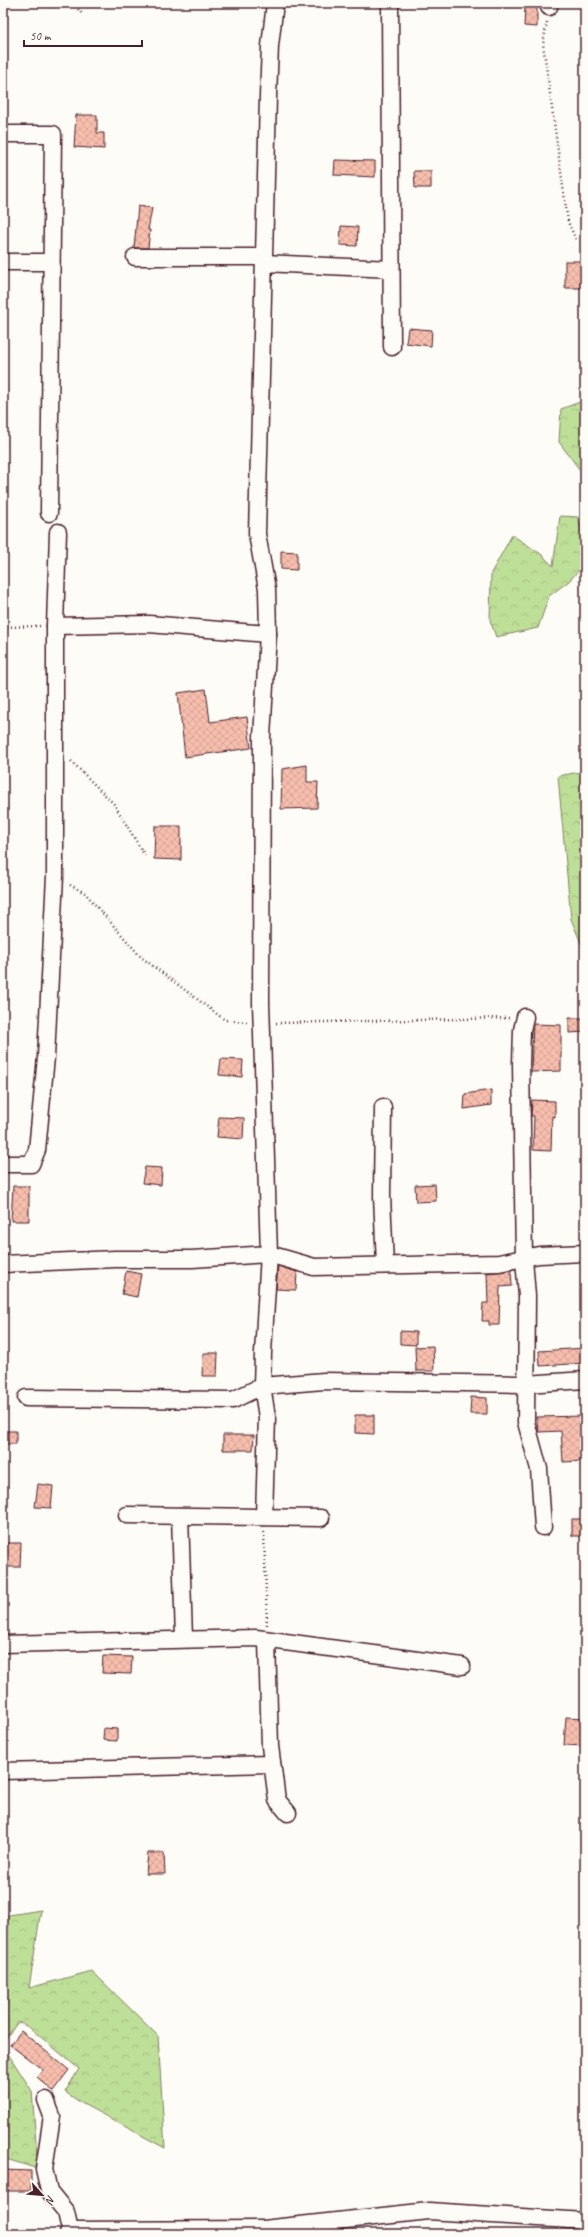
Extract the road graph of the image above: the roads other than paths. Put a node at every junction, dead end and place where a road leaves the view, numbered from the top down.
1 (275, 3) edge
2 (390, 3) edge
3 (3, 134) edge
4 (135, 257) dead end
5 (264, 260) junction
6 (3, 262) edge
7 (52, 262) junction
8 (391, 269) junction
9 (392, 346) dead end
10 (49, 513) dead end
11 (58, 532) dead end
12 (55, 626) junction
13 (268, 634) junction
14 (525, 1017) dead end
15 (382, 1107) dead end
16 (3, 1164) edge
17 (269, 1254) junction
18 (585, 1254) edge
19 (524, 1258) junction
20 (3, 1264) edge
21 (385, 1265) junction
22 (585, 1380) edge
23 (526, 1384) junction
24 (262, 1386) junction
25 (26, 1398) dead end
26 (128, 1515) dead end
27 (180, 1516) junction
28 (264, 1517) junction
29 (321, 1518) dead end
30 (543, 1527) dead end
31 (184, 1638) junction
32 (267, 1640) junction
33 (3, 1644) edge
34 (462, 1666) dead end
35 (272, 1764) junction
36 (3, 1771) edge
37 (288, 1813) dead end
38 (46, 2100) dead end
39 (585, 2221) edge
40 (69, 2232) edge

1 - 5 street
2 - 8 street
3 - 7 street
4 - 5 street
5 - 8 street
5 - 13 street
6 - 7 street
7 - 10 street
8 - 9 street
11 - 12 street
12 - 13 street
12 - 16 street
13 - 17 street
14 - 19 street
15 - 21 street
17 - 20 street
17 - 21 street
17 - 24 street
18 - 19 street
19 - 21 street
19 - 23 street
22 - 23 street
23 - 24 street
23 - 30 street
24 - 25 street
24 - 28 street
26 - 27 street
27 - 28 street
27 - 31 street
28 - 29 street
31 - 32 street
31 - 33 street
32 - 34 street
32 - 35 street
35 - 36 street
35 - 37 street
38 - 40 street
39 - 40 street

